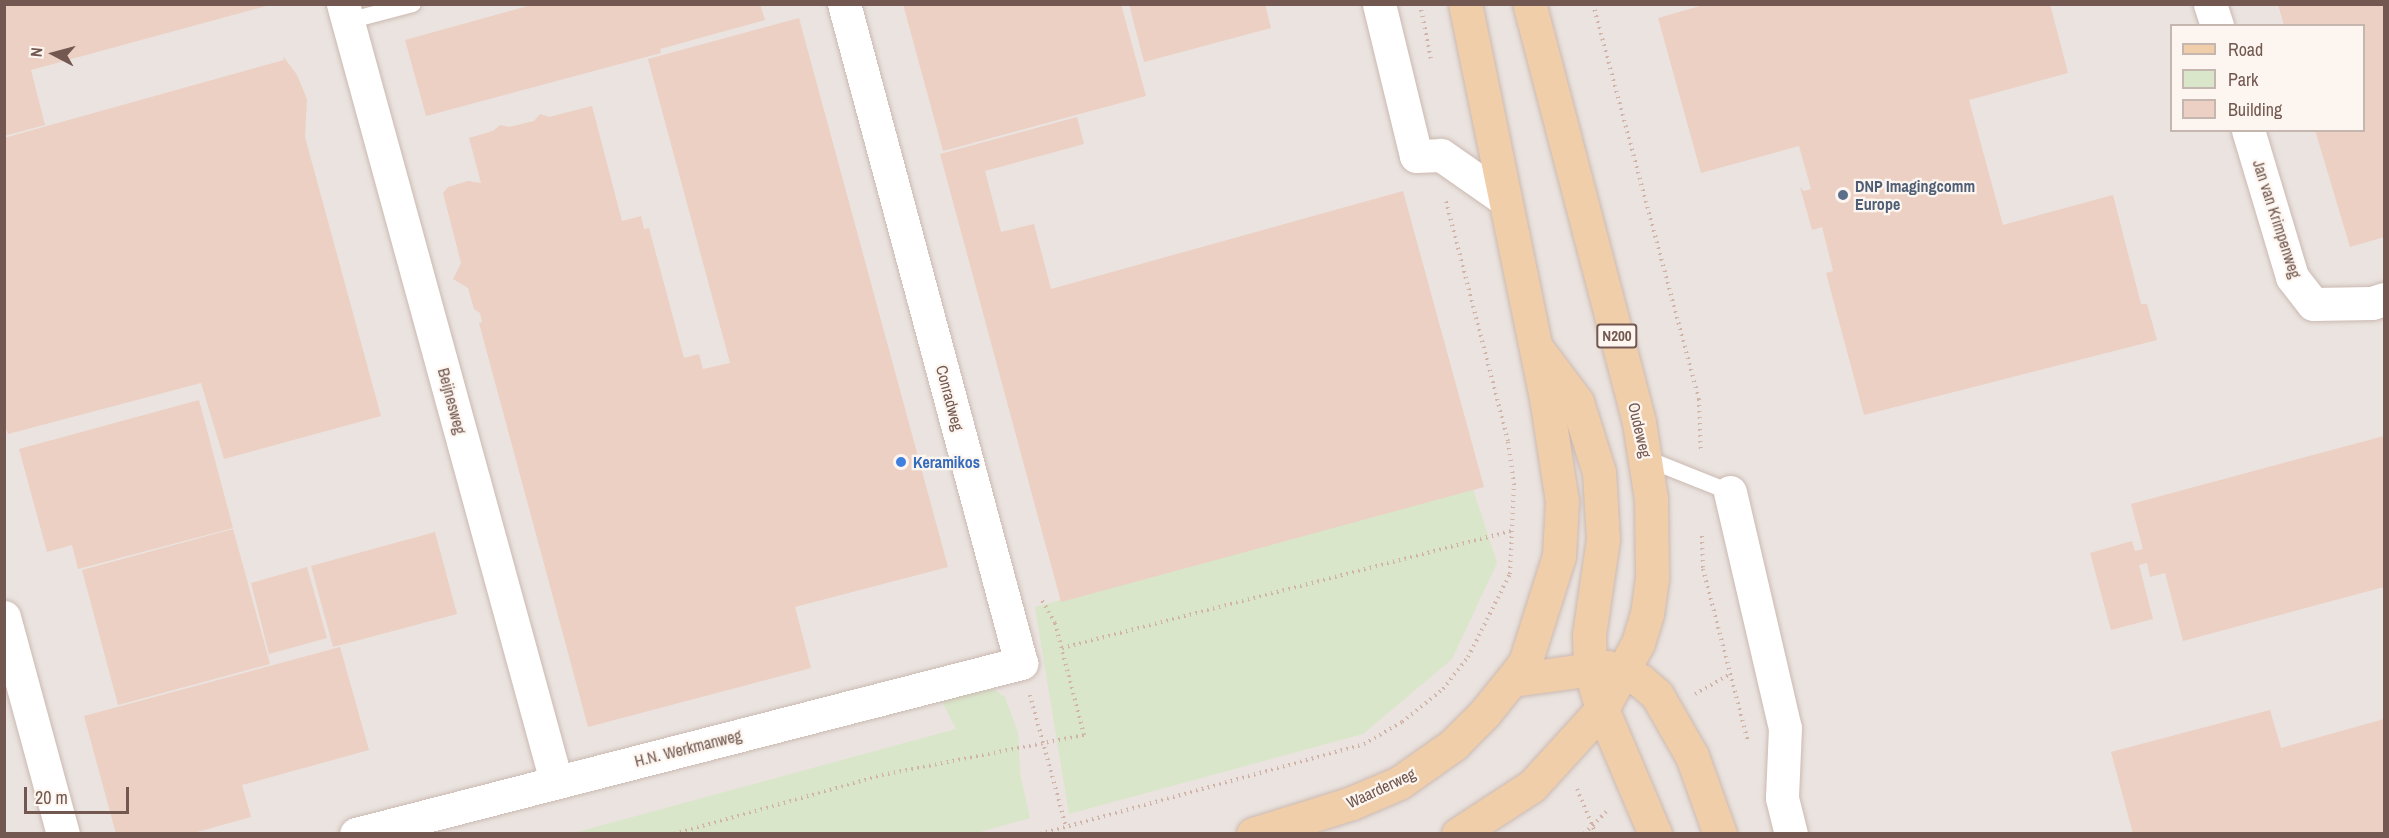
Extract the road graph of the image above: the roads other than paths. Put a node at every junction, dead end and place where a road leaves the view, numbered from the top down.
1 (413, 4) edge
2 (844, 4) edge
3 (1379, 4) edge
4 (1465, 4) edge
5 (1529, 4) edge
6 (2210, 4) edge
7 (345, 13) edge
8 (2216, 24) edge
9 (2249, 132) edge
10 (1504, 199) junction
11 (2385, 299) edge
12 (1533, 344) junction
13 (1647, 459) junction
14 (1716, 485) joint
15 (4, 617) edge
16 (1021, 663) joint
17 (1590, 668) junction
18 (1625, 671) junction
19 (1513, 680) junction
20 (1602, 709) junction
21 (556, 782) junction
22 (63, 834) edge
23 (356, 834) edge
24 (1253, 834) edge
25 (1458, 834) edge
26 (1655, 834) edge
27 (1720, 834) edge
28 (1791, 834) edge

1 - 7 lane, Beijnesweg
2 - 16 street, Conradweg
3 - 10 street
4 - 10 main road
5 - 13 main road, Oudeweg / N200
6 - 8 street
7 - 21 street, Beijnesweg
9 - 11 street, Jan van Krimpenweg
10 - 12 main road
12 - 17 main road
12 - 19 main road
13 - 14 lane
13 - 18 main road, Oudeweg / N200
14 - 28 street
15 - 22 street
16 - 21 street, H.N. Werkmanweg
17 - 18 main road
17 - 19 main road
17 - 20 main road
18 - 20 main road
18 - 27 main road
19 - 24 main road, Waarderweg
20 - 25 main road
20 - 26 main road
21 - 23 street, H.N. Werkmanweg

